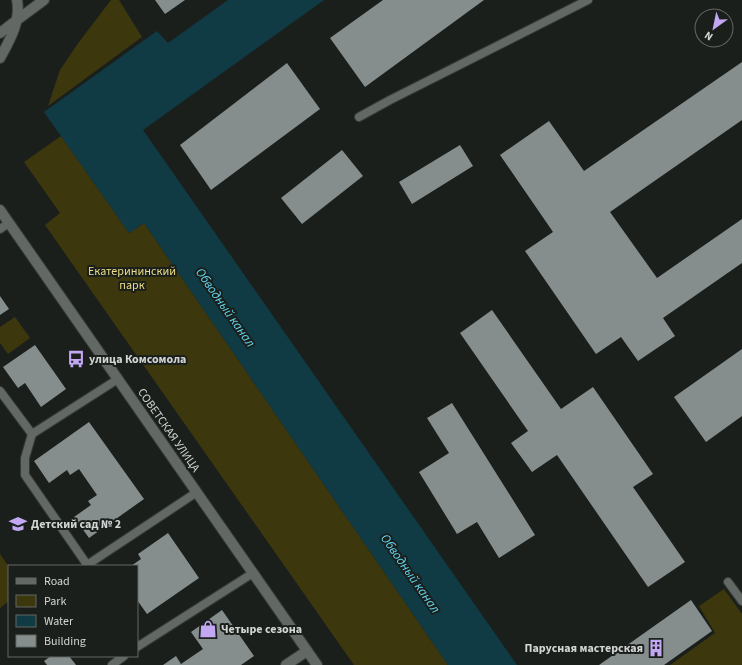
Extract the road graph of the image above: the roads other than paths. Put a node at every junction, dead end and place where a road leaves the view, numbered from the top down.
1 (17, 0) edge
2 (44, 0) edge
3 (588, 0) edge
4 (17, 20) junction
5 (0, 33) edge
6 (0, 58) edge
7 (359, 117) dead end
8 (0, 210) edge
9 (4, 226) edge
10 (118, 379) junction
11 (0, 391) edge
12 (32, 434) junction
13 (197, 492) junction
14 (86, 565) edge
15 (88, 565) edge
16 (253, 573) junction
17 (728, 582) dead end
18 (742, 601) edge
19 (138, 643) edge
20 (308, 651) junction
21 (123, 657) edge
22 (112, 665) edge
23 (286, 665) edge
24 (317, 665) edge

1 - 4 street
2 - 4 street
3 - 7 lane
4 - 5 street
4 - 6 street
8 - 9 street, СОВЕТСКАЯ УЛИЦА
9 - 10 street, СОВЕТСКАЯ УЛИЦА
10 - 12 lane
10 - 13 street, СОВЕТСКАЯ УЛИЦА
11 - 12 lane
12 - 14 lane
13 - 15 lane
13 - 16 street, СОВЕТСКАЯ УЛИЦА
16 - 19 lane
16 - 20 street, СОВЕТСКАЯ УЛИЦА
17 - 18 lane
20 - 23 street
20 - 24 street, СОВЕТСКАЯ УЛИЦА
21 - 22 lane

